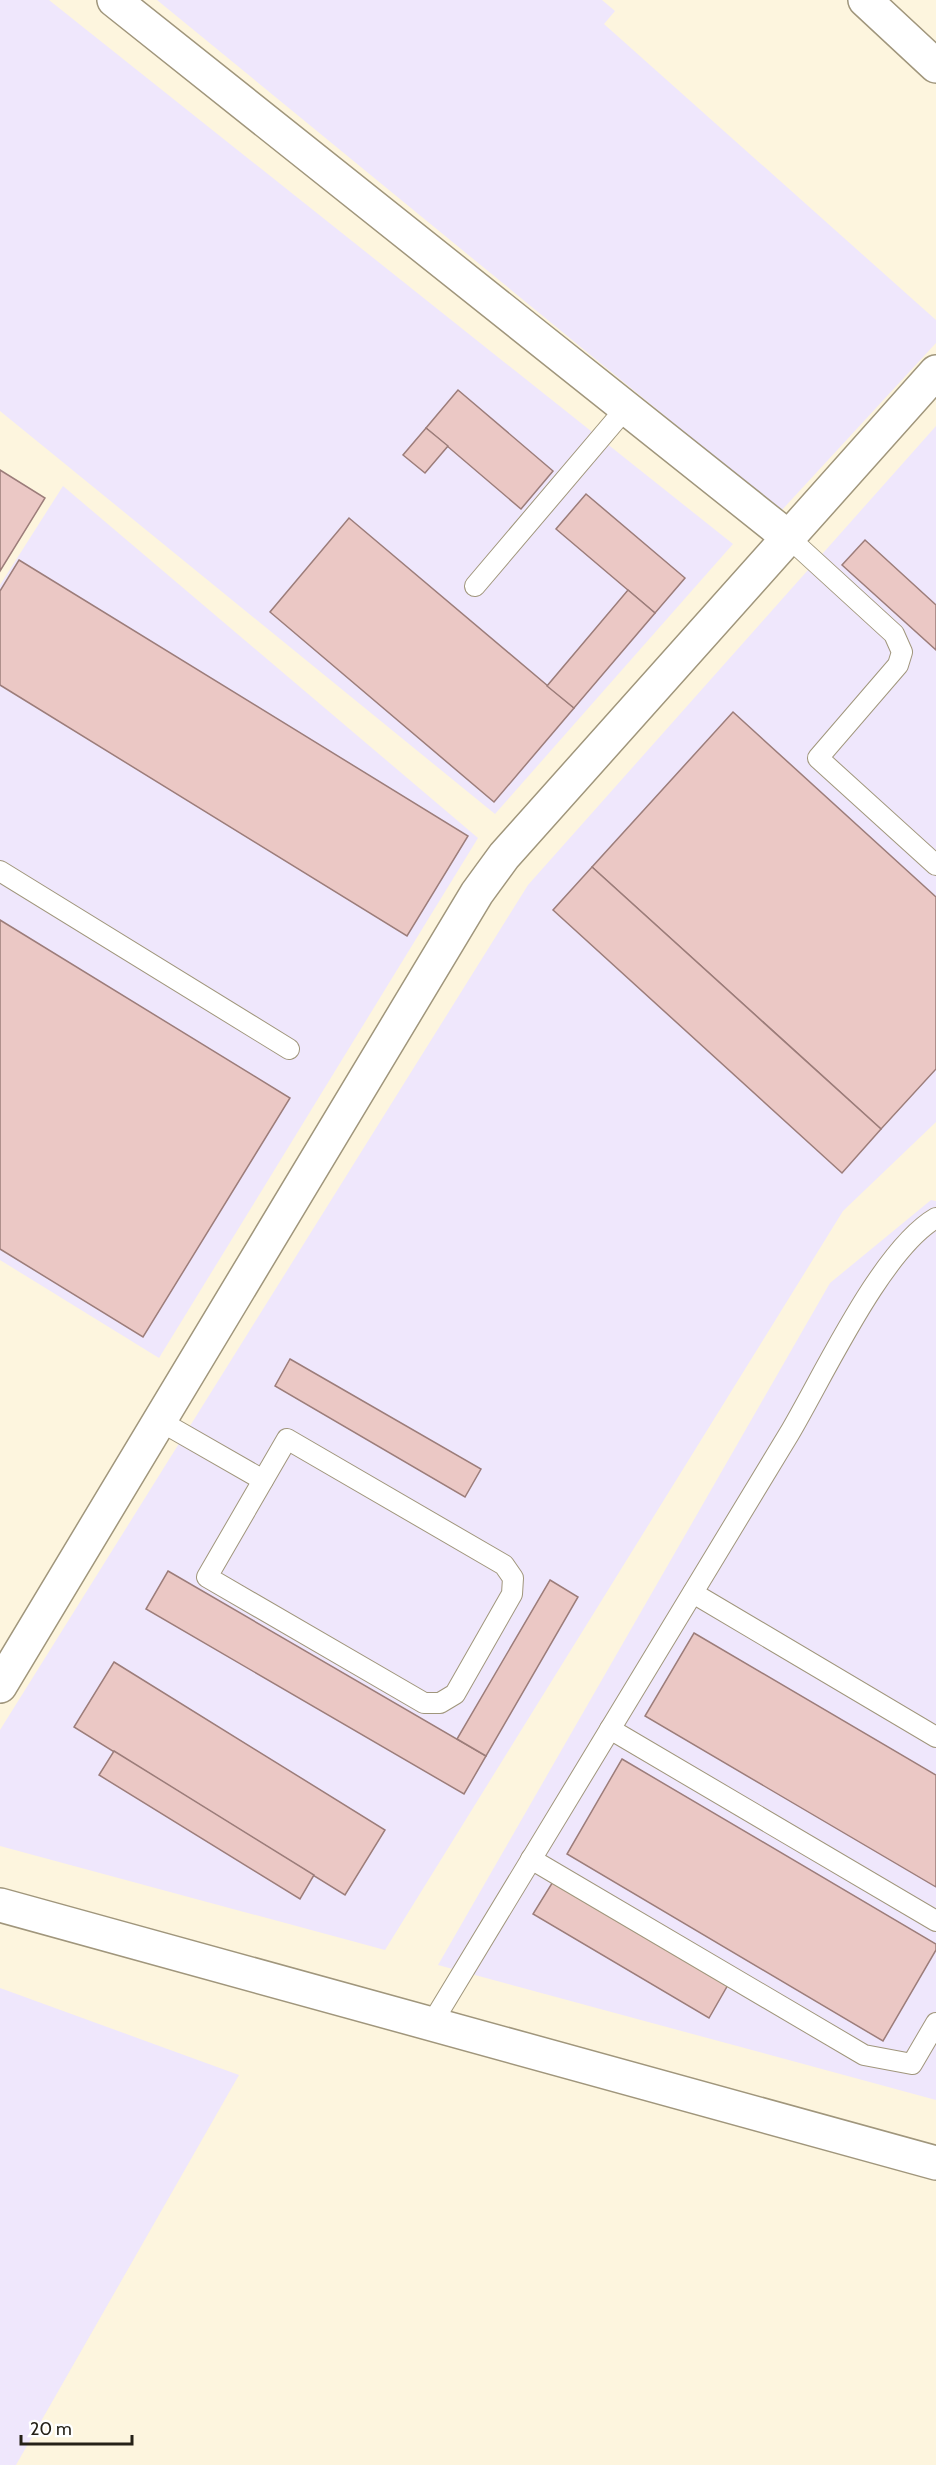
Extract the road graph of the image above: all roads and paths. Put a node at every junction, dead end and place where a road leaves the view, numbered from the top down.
1 (114, 0) edge
2 (865, 0) edge
3 (936, 66) edge
4 (936, 372) edge
5 (626, 408) junction
6 (788, 537) junction
7 (475, 586) dead end
8 (936, 865) edge
9 (0, 871) edge
10 (289, 1049) dead end
11 (936, 1218) edge
12 (160, 1421) junction
13 (263, 1480) junction
14 (693, 1593) junction
15 (0, 1686) edge
16 (610, 1729) junction
17 (936, 1737) edge
18 (531, 1859) junction
19 (0, 1905) edge
20 (936, 1921) edge
21 (432, 2023) junction
22 (936, 2023) edge
23 (936, 2163) edge

1 - 5 street
2 - 3 street
4 - 6 street
5 - 6 street
5 - 7 lane
6 - 8 lane
6 - 12 street
9 - 10 lane
11 - 14 lane
12 - 13 lane
12 - 15 street
13 - 13 lane
14 - 16 lane
14 - 17 lane
16 - 18 lane
16 - 20 lane
18 - 21 lane
18 - 22 lane
19 - 21 street
21 - 23 street

